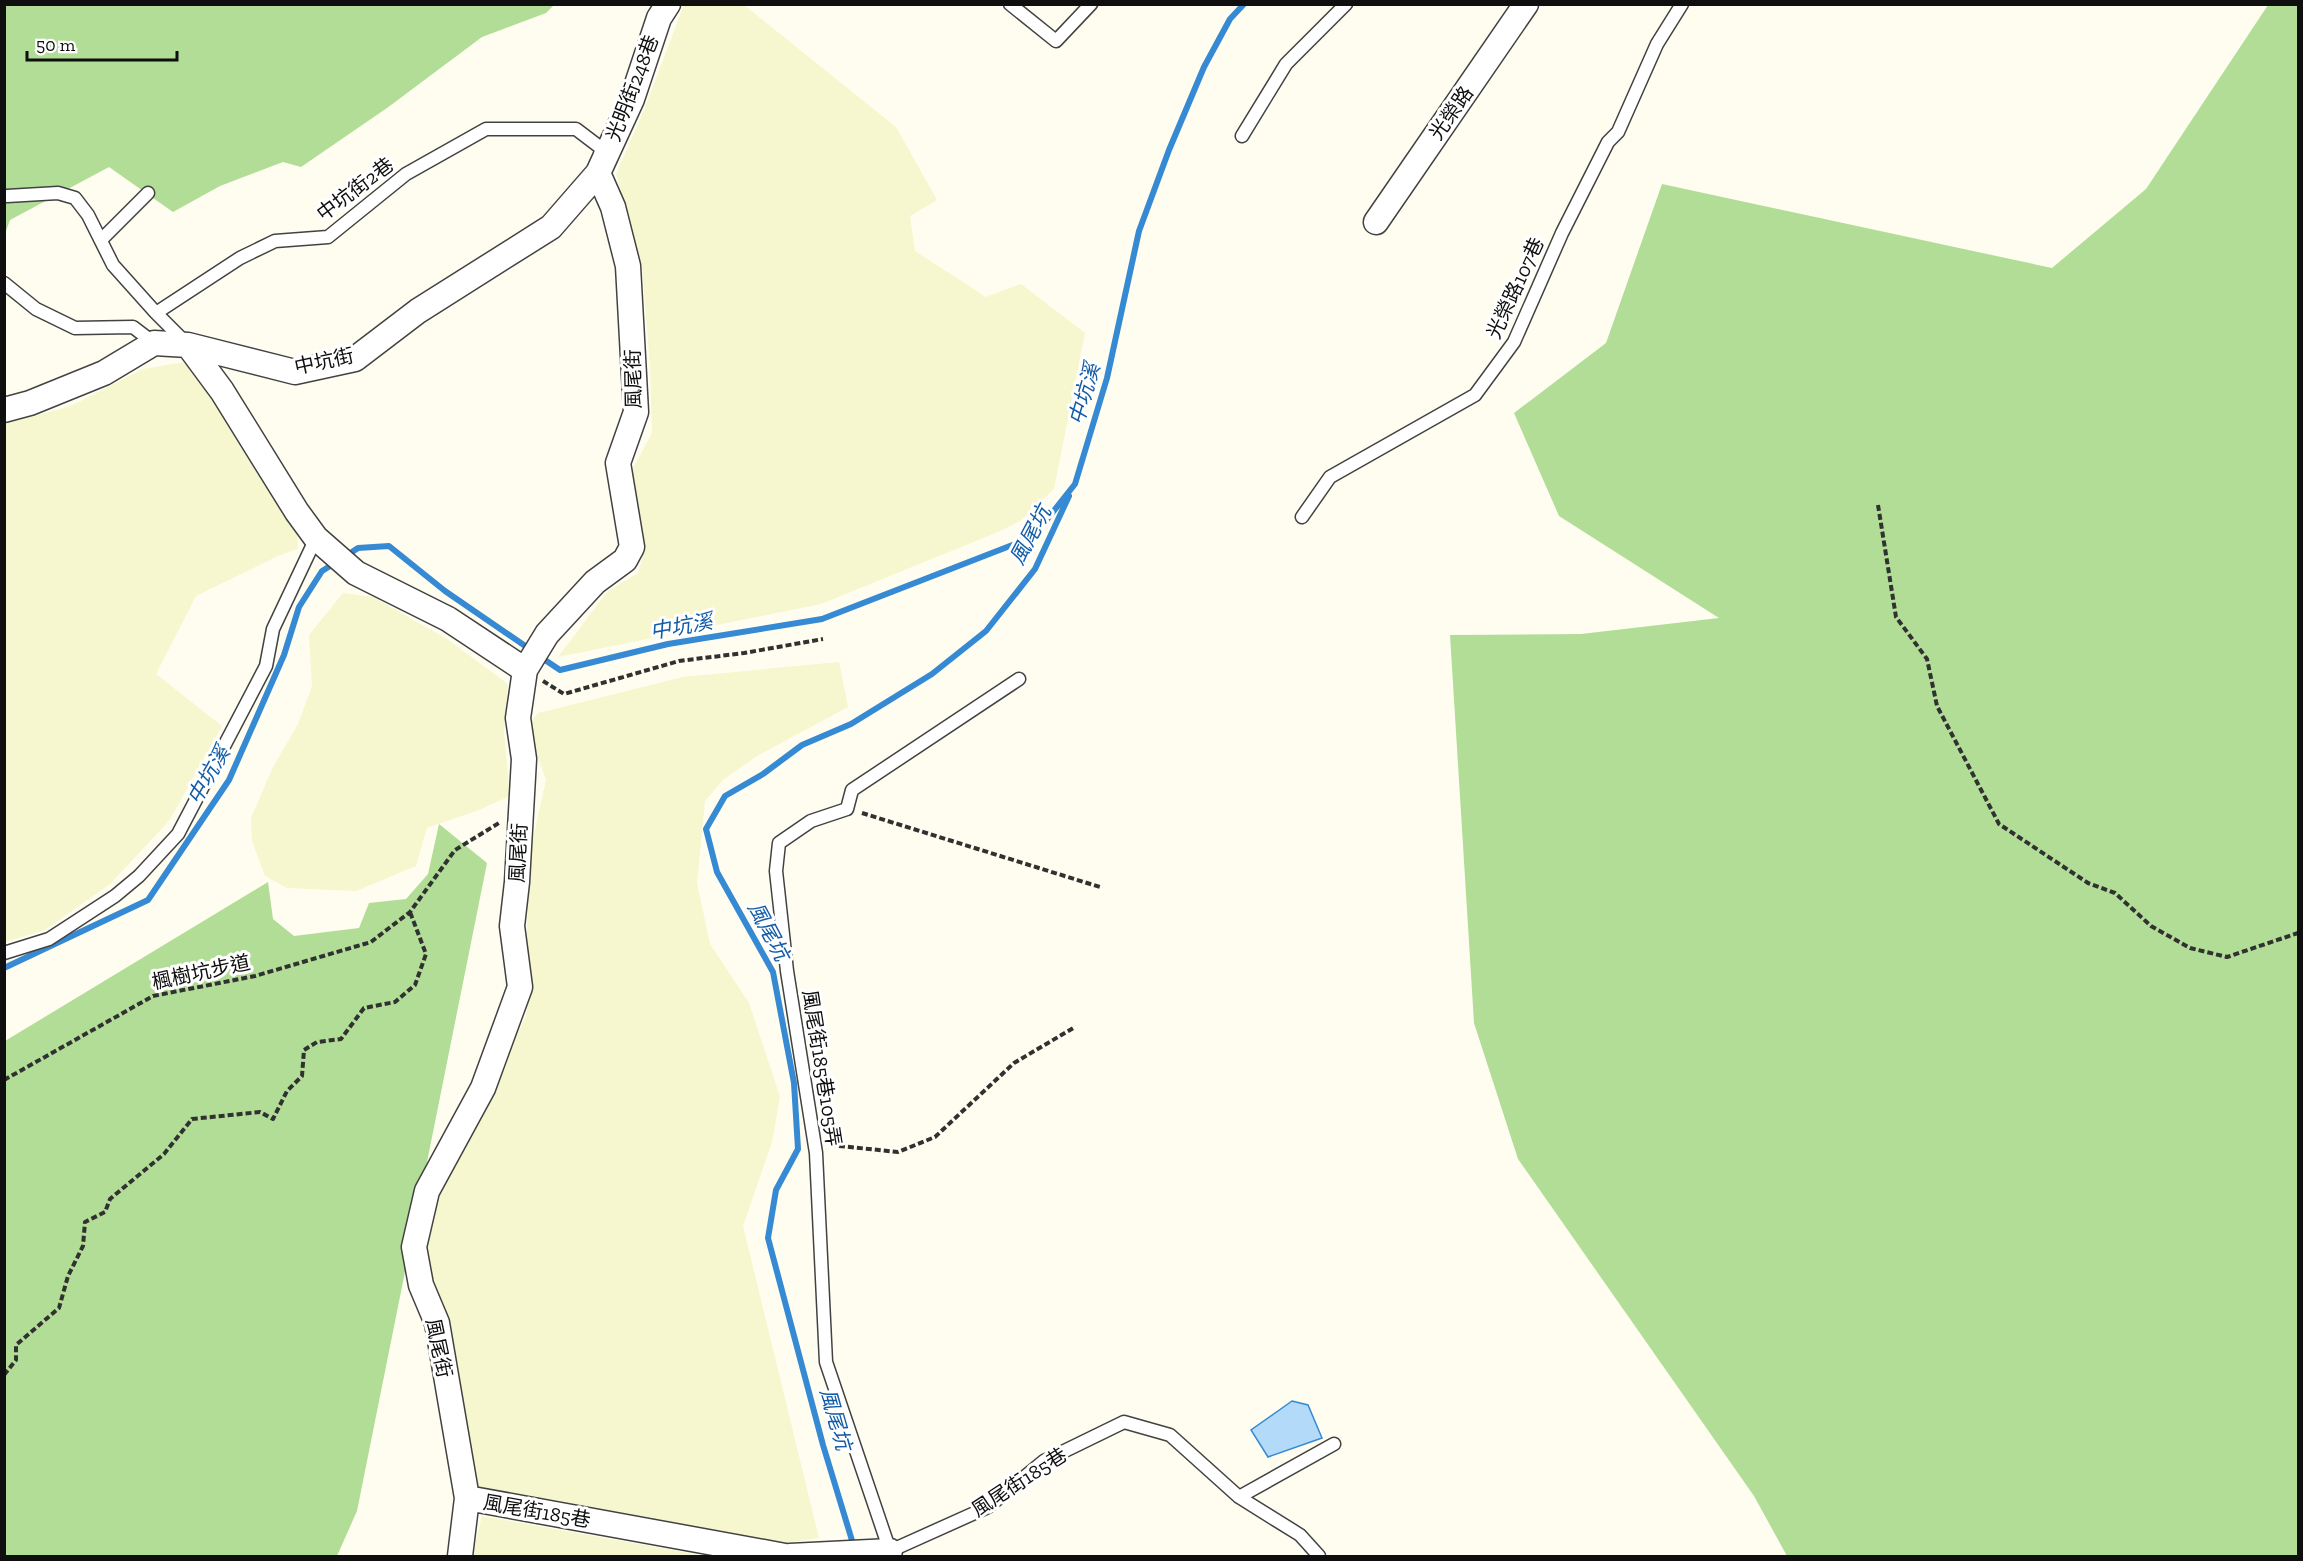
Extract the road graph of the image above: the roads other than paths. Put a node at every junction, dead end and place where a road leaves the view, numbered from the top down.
1 (668, 4) edge
2 (1010, 4) edge
3 (1091, 4) edge
4 (1346, 4) edge
5 (1682, 4) edge
6 (1518, 8) edge
7 (1242, 136) dead end
8 (598, 173) junction
9 (148, 193) dead end
10 (6, 196) dead end
11 (1376, 222) dead end
12 (100, 240) junction
13 (4, 283) edge
14 (156, 313) junction
15 (154, 343) junction
16 (188, 345) junction
17 (4, 410) edge
18 (1302, 517) dead end
19 (316, 538) junction
20 (525, 670) junction
21 (1019, 679) dead end
22 (4, 953) edge
23 (1334, 1444) dead end
24 (1239, 1497) junction
25 (467, 1498) junction
26 (890, 1551) junction
27 (840, 1556) edge
28 (460, 1557) edge
29 (785, 1557) edge
30 (790, 1557) edge
31 (1319, 1557) edge

1 - 8 street, 光明街248巷
2 - 3 lane
4 - 7 lane
5 - 18 lane, 光榮路107巷
6 - 11 street, 光榮路
8 - 14 lane, 中坑街2巷
8 - 16 street, 中坑街
8 - 20 street, 風尾街
9 - 12 lane
10 - 12 lane
12 - 14 lane
13 - 15 lane
14 - 16 lane
15 - 16 street, 中坑街
15 - 17 street
16 - 19 street
19 - 20 street
19 - 22 lane
20 - 25 street, 風尾街
21 - 26 lane, 風尾街185巷105弄
23 - 24 lane
24 - 26 lane, 風尾街185巷
24 - 31 lane, 風尾街185巷
25 - 28 street, 風尾街
25 - 29 street, 風尾街185巷
26 - 27 street
27 - 30 street

